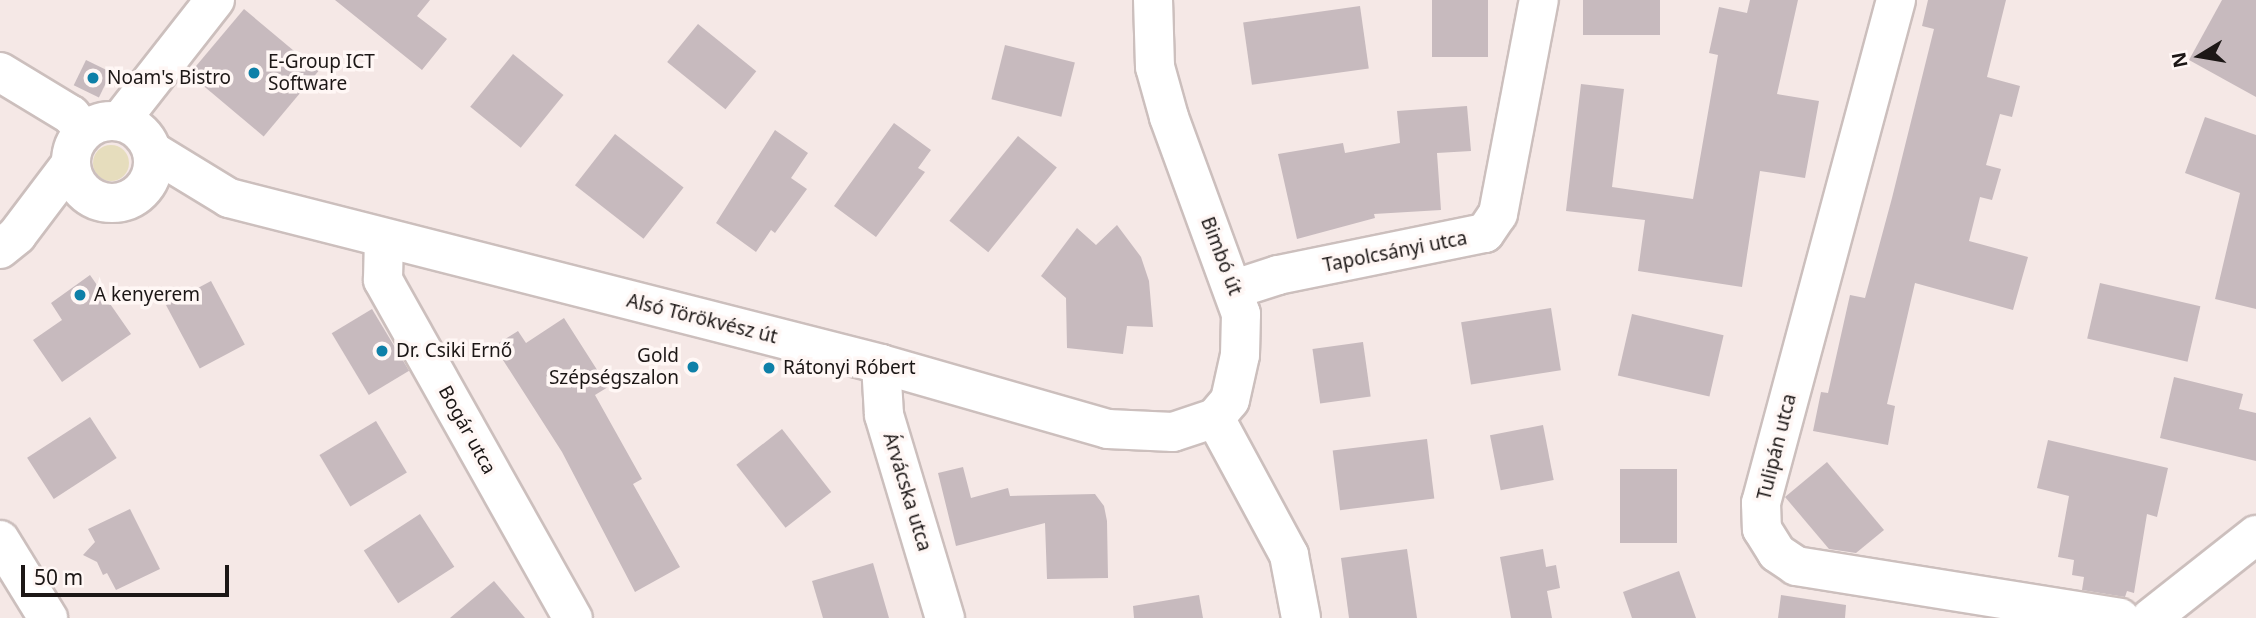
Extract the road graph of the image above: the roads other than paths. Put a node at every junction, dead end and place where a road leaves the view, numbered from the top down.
1 (215, 0) edge
2 (1153, 0) edge
3 (1539, 0) edge
4 (1896, 0) edge
5 (0, 72) edge
6 (120, 121) junction
7 (77, 148) junction
8 (152, 151) junction
9 (229, 198) junction
10 (114, 202) junction
11 (384, 237) junction
12 (8, 242) edge
13 (1235, 289) junction
14 (881, 364) junction
15 (1214, 418) junction
16 (2256, 535) edge
17 (0, 540) edge
18 (48, 618) edge
19 (573, 618) edge
20 (945, 618) edge
21 (1301, 618) edge
22 (2120, 618) edge
23 (2151, 618) edge

1 - 6 street
2 - 13 street, Bimbó út
3 - 13 street, Tapolcsányi utca
4 - 22 street, Tulipán utca
5 - 7 street
6 - 7 street
6 - 8 street
7 - 10 street
7 - 12 street
8 - 9 street, Alsó Törökvész út
8 - 10 street
9 - 10 street, Alsó Törökvész út
9 - 11 street, Alsó Törökvész út
10 - 12 street
11 - 14 street, Alsó Törökvész út
11 - 19 street, Bogár utca
13 - 15 street, Bimbó út
14 - 15 street, Alsó Törökvész út
14 - 20 street, Árvácska utca
15 - 21 street
16 - 23 street
17 - 18 street

